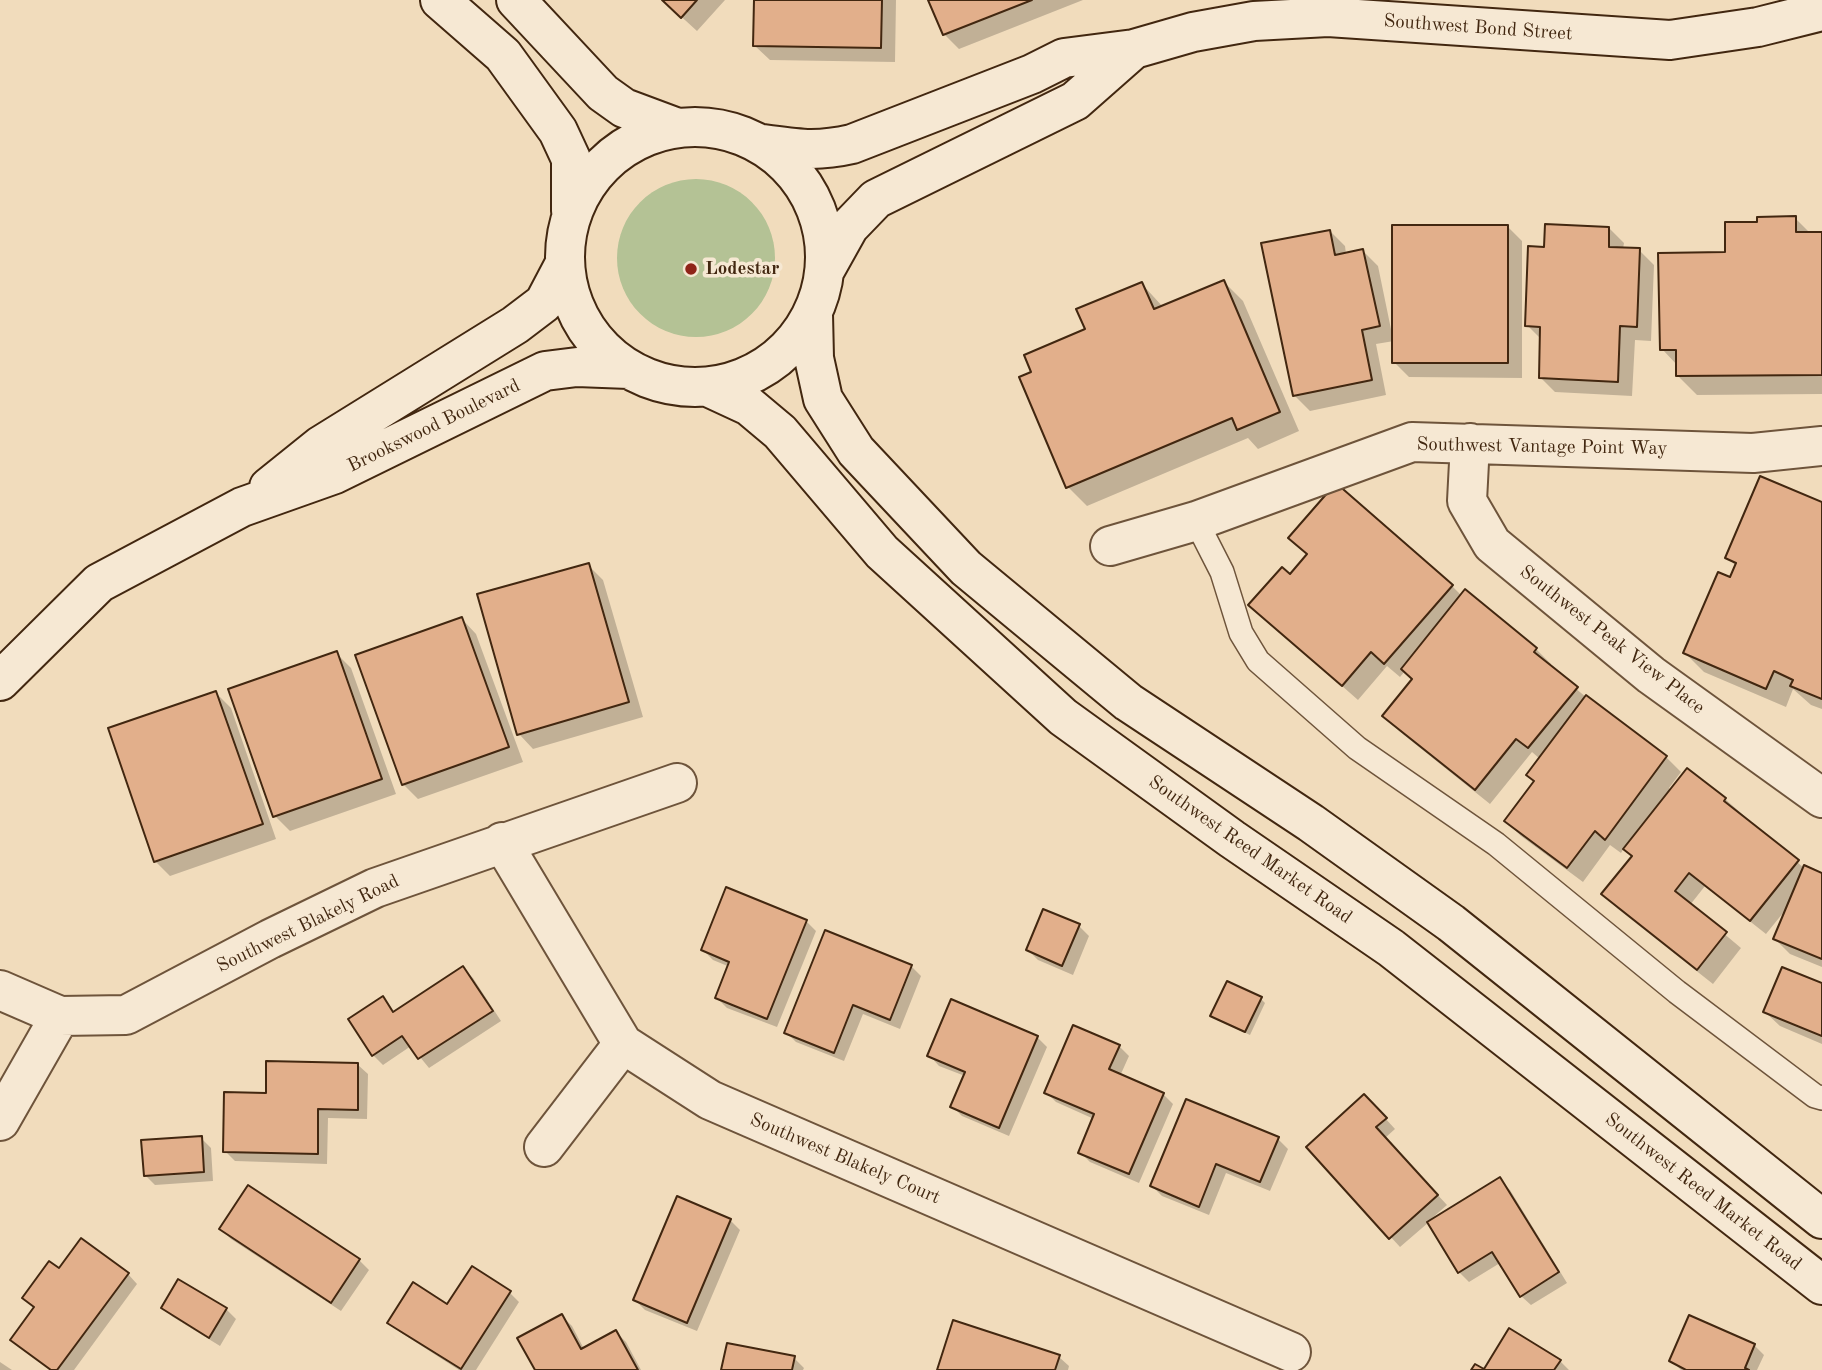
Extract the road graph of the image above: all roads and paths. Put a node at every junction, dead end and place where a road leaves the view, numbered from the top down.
1 (440, 0) edge
2 (516, 0) edge
3 (1822, 11) edge
4 (1134, 49) junction
5 (675, 127) junction
6 (762, 144) junction
7 (571, 216) junction
8 (564, 265) junction
9 (825, 270) junction
10 (813, 314) junction
11 (629, 369) junction
12 (708, 387) junction
13 (1470, 443) junction
14 (1822, 446) edge
15 (242, 508) junction
16 (1196, 521) junction
17 (1110, 546) dead end
18 (0, 681) edge
19 (677, 783) dead end
20 (1822, 798) edge
21 (502, 842) junction
22 (0, 990) edge
23 (60, 1016) junction
24 (623, 1044) junction
25 (1822, 1098) edge
26 (0, 1121) edge
27 (544, 1147) dead end
28 (1822, 1219) edge
29 (1822, 1285) edge
30 (1291, 1352) dead end

1 - 7 street
2 - 5 street
3 - 4 street, Southwest Bond Street
4 - 6 street, Southwest Bond Street
4 - 9 street, Southwest Bond Street
5 - 6 street
5 - 7 street
6 - 9 street
7 - 8 street
8 - 11 street
8 - 15 street, Brookswood Boulevard
9 - 10 street
10 - 12 street
10 - 28 street
11 - 12 street
11 - 15 street, Brookswood Boulevard
12 - 29 street, Southwest Reed Market Road
13 - 14 street, Southwest Vantage Point Way
13 - 16 street, Southwest Vantage Point Way
13 - 20 street, Southwest Peak View Place
15 - 18 street, Brookswood Boulevard
16 - 17 street, Southwest Vantage Point Way
16 - 25 lane
19 - 21 street, Southwest Blakely Road
21 - 23 street, Southwest Blakely Road
21 - 24 street, Southwest Blakely Court
22 - 23 street, Southwest Blakely Road
23 - 26 street
24 - 27 street
24 - 30 street, Southwest Blakely Court

